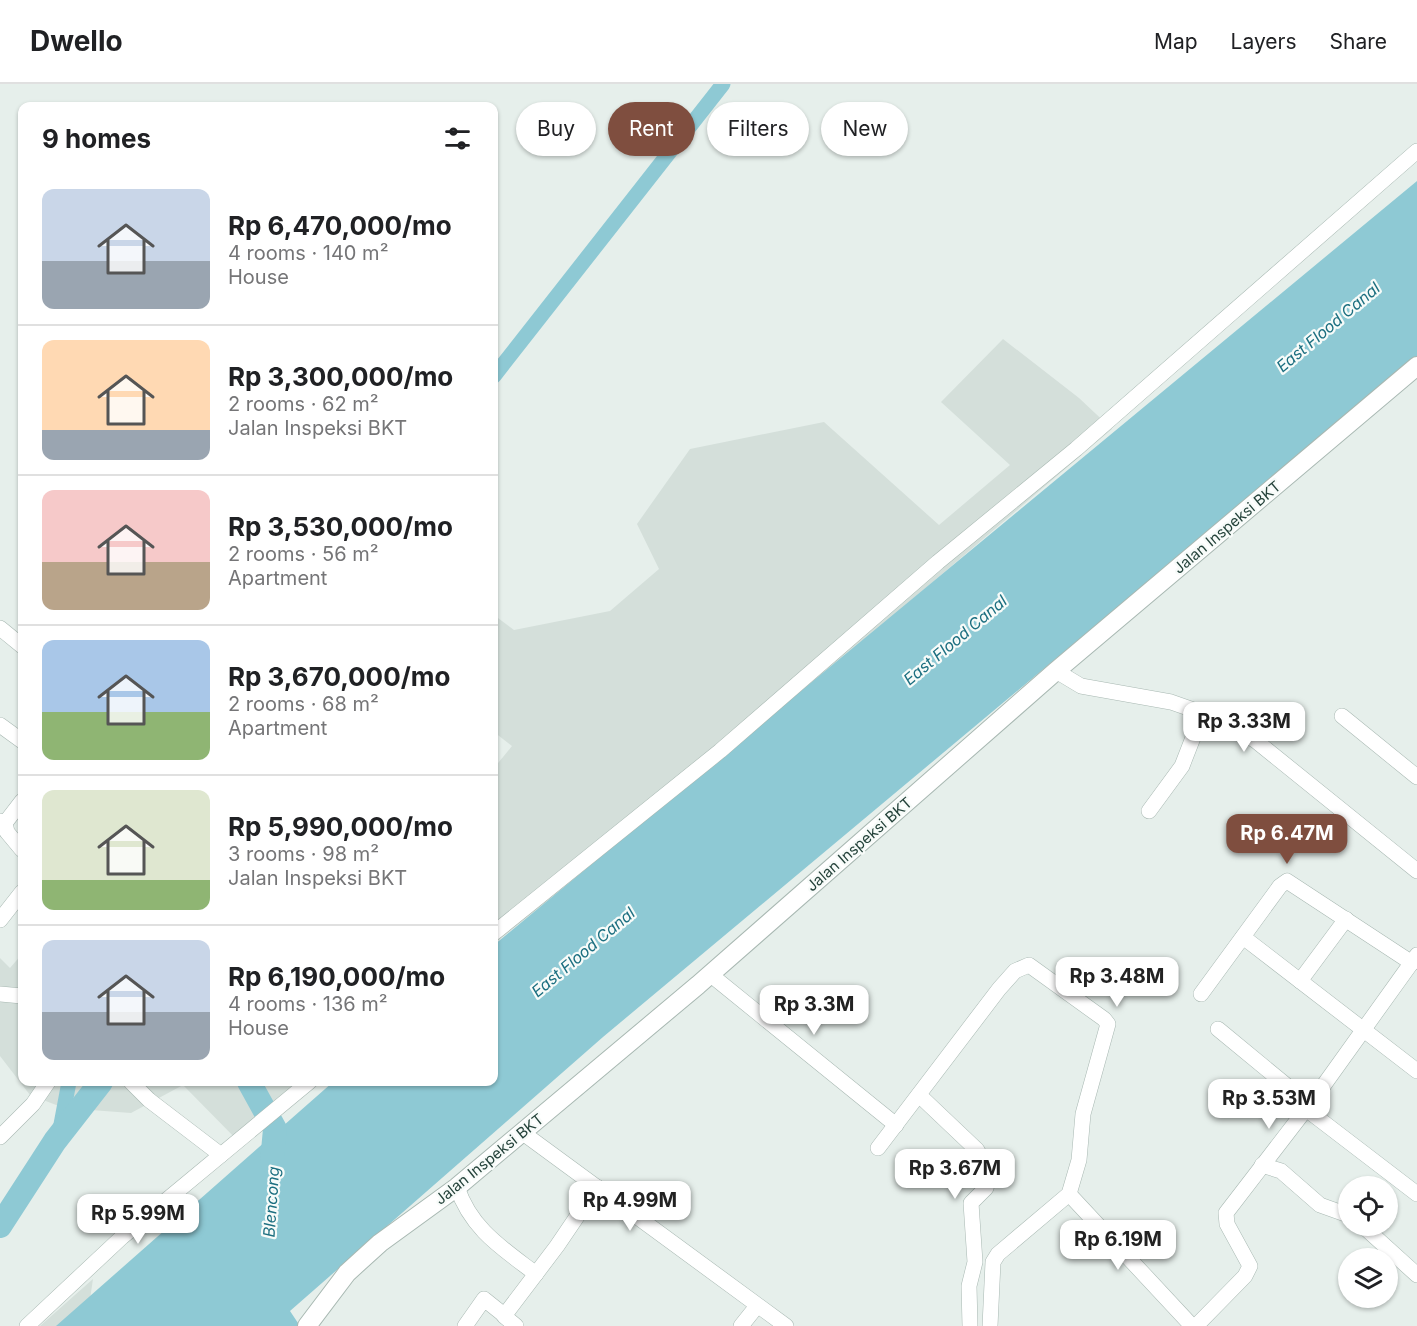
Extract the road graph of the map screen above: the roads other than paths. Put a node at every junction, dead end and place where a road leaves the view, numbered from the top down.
1 (1417, 151) edge
2 (1417, 366) edge
3 (0, 628) edge
4 (18, 643) edge
5 (1056, 671) junction
6 (1203, 712) junction
7 (1342, 716) dead end
8 (0, 724) edge
9 (18, 738) edge
10 (1417, 777) edge
11 (18, 805) edge
12 (1149, 811) dead end
13 (2, 822) edge
14 (18, 845) edge
15 (1417, 872) edge
16 (18, 897) edge
17 (1346, 919) junction
18 (0, 920) edge
19 (498, 930) edge
20 (1243, 937) junction
21 (1414, 959) edge
22 (711, 975) junction
23 (1300, 981) junction
24 (0, 994) edge
25 (1201, 994) dead end
26 (18, 996) edge
27 (1218, 1029) dead end
28 (1364, 1030) junction
29 (1417, 1071) edge
30 (45, 1086) edge
31 (135, 1086) edge
32 (304, 1086) edge
33 (919, 1095) junction
34 (1307, 1106) junction
35 (896, 1125) junction
36 (523, 1133) junction
37 (0, 1137) edge
38 (878, 1148) dead end
39 (226, 1151) junction
40 (1262, 1166) junction
41 (457, 1187) junction
42 (597, 1187) junction
43 (1069, 1194) junction
44 (1417, 1194) edge
45 (1338, 1211) edge
46 (1374, 1236) edge
47 (536, 1274) junction
48 (1417, 1275) edge
49 (757, 1306) junction
50 (504, 1315) junction
51 (27, 1326) edge
52 (307, 1326) edge
53 (465, 1326) edge
54 (516, 1326) edge
55 (741, 1326) edge
56 (786, 1326) edge
57 (970, 1326) edge
58 (990, 1326) edge
59 (1194, 1326) edge

1 - 19 street
2 - 5 street, Jalan Inspeksi BKT
3 - 4 street
5 - 6 street
5 - 22 street, Jalan Inspeksi BKT
6 - 12 street
6 - 15 street
7 - 10 street
8 - 9 street
11 - 13 street
13 - 14 street
16 - 18 street
17 - 20 street
17 - 21 street
17 - 23 street
20 - 23 street
20 - 25 street
21 - 28 street
22 - 35 street
22 - 36 street, Jalan Inspeksi BKT
23 - 28 street
24 - 26 street
27 - 34 street
28 - 29 street
28 - 34 street
30 - 37 street
31 - 39 street
32 - 39 street
33 - 35 street
33 - 43 street
33 - 57 street
34 - 40 street
34 - 44 street
35 - 38 street
36 - 41 street, Jalan Inspeksi BKT
36 - 42 street
39 - 51 street
40 - 45 street
40 - 59 street
41 - 47 street
41 - 52 street, Jalan Inspeksi BKT
42 - 47 street
42 - 49 street
43 - 58 street
43 - 59 street
46 - 48 street
47 - 50 street
49 - 55 street
49 - 56 street
50 - 53 street
50 - 54 street

